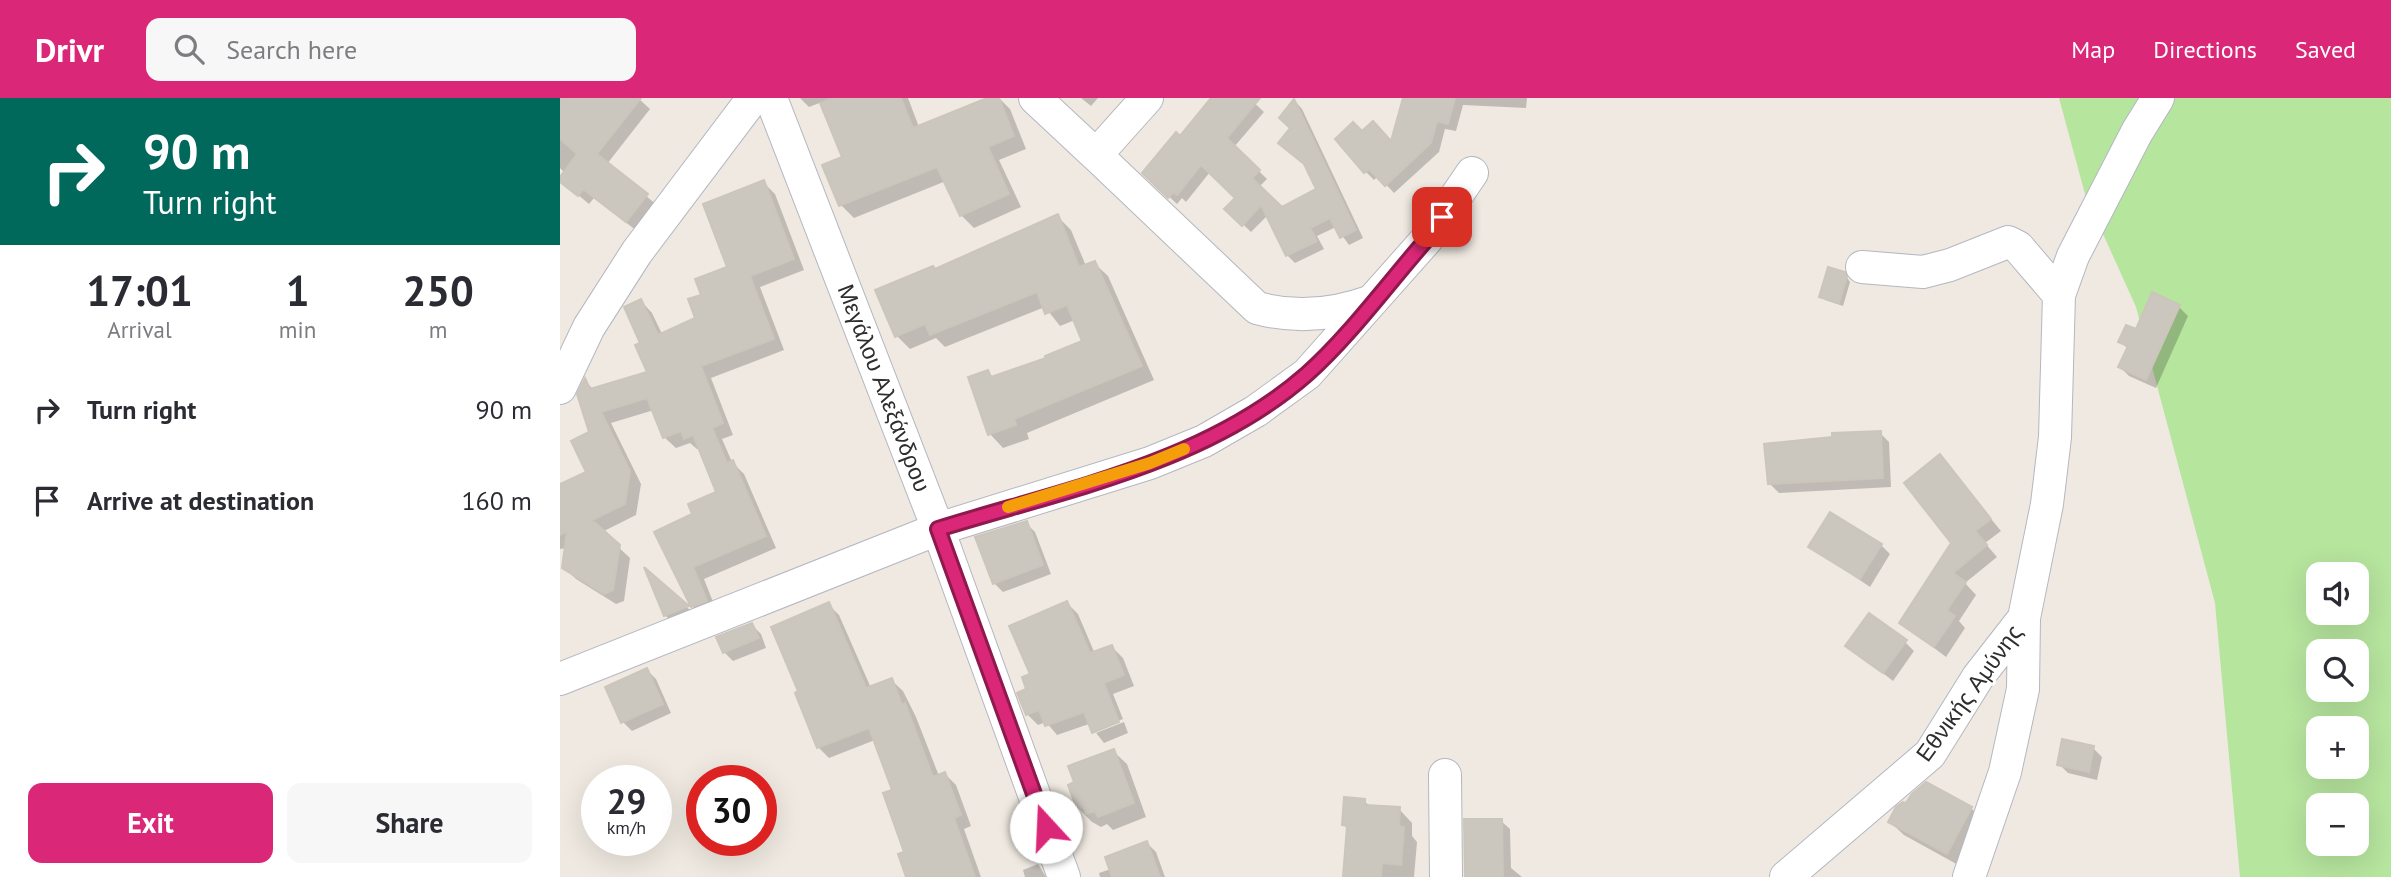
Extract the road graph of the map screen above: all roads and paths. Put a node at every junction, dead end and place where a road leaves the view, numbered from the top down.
1 (753, 98) edge
2 (771, 98) edge
3 (1035, 98) edge
4 (1147, 98) edge
5 (2158, 98) edge
6 (1096, 155) junction
7 (1472, 173) dead end
8 (1862, 267) dead end
9 (2059, 295) junction
10 (1374, 301) junction
11 (560, 388) edge
12 (938, 529) junction
13 (2024, 618) junction
14 (560, 679) edge
15 (1446, 775) dead end
16 (1064, 877) edge
17 (1446, 877) edge
18 (1786, 877) edge
19 (1969, 877) edge

1 - 11 street
2 - 12 street, Μεγάλου Αλεξάνδρου
3 - 6 street
4 - 6 street
5 - 9 street
6 - 10 street
7 - 10 street
8 - 9 street
9 - 13 street
10 - 12 street
12 - 14 street
12 - 16 street, Μεγάλου Αλεξάνδρου
13 - 18 street, Εθνικής Αμύνης
13 - 19 street
15 - 17 street

